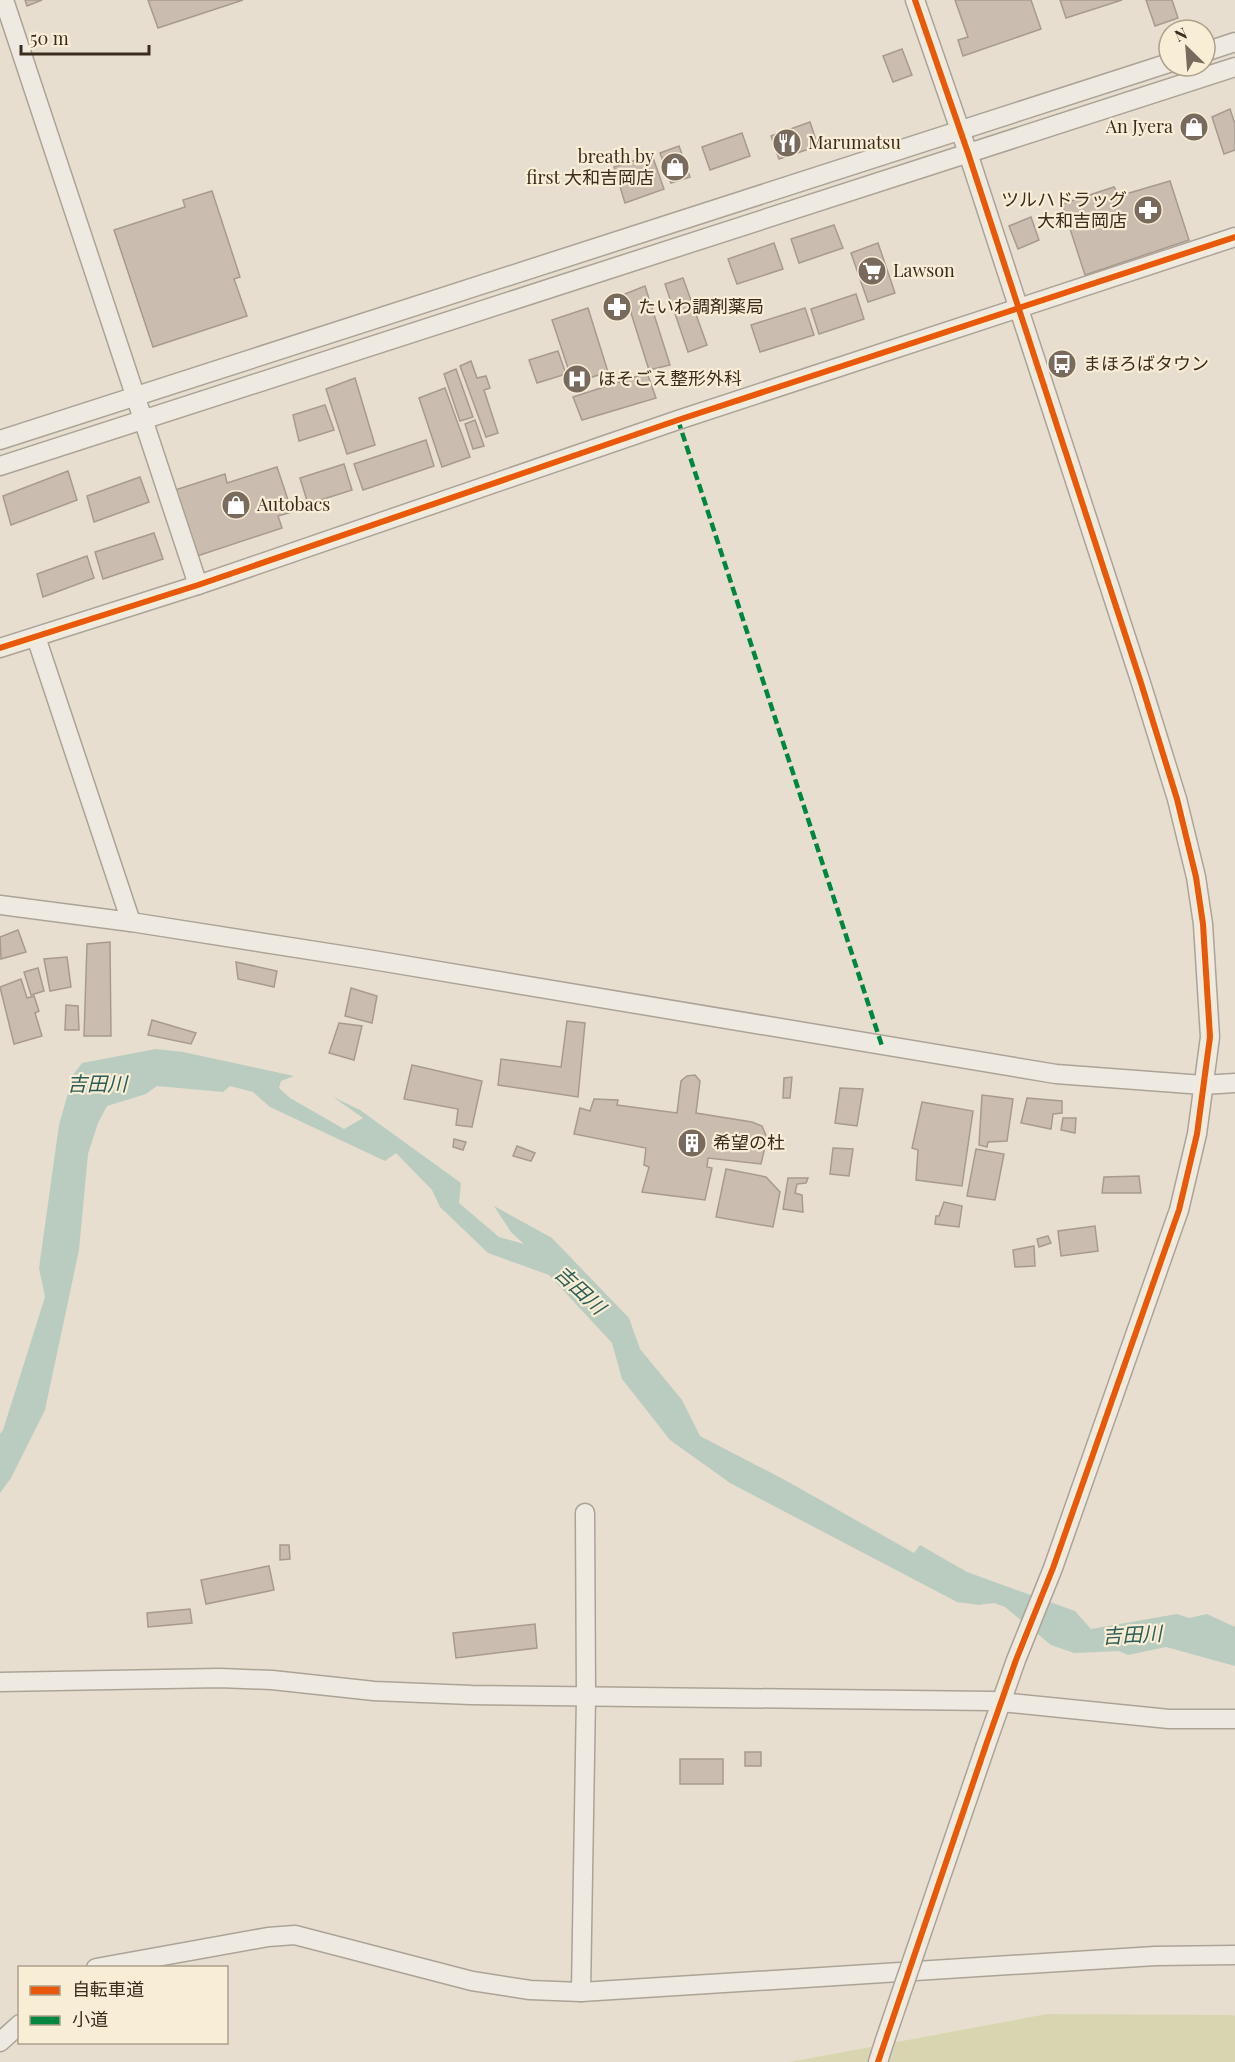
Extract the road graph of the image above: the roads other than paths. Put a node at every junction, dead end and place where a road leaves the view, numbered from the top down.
1 (4, 0) edge
2 (915, 0) edge
3 (1235, 42) edge
4 (1217, 48) edge
5 (1157, 67) edge
6 (1235, 67) edge
7 (960, 131) junction
8 (968, 153) junction
9 (1235, 237) edge
10 (1018, 307) junction
11 (134, 397) junction
12 (142, 420) junction
13 (0, 440) edge
14 (0, 466) edge
15 (198, 585) junction
16 (36, 637) junction
17 (0, 648) edge
18 (0, 904) edge
19 (131, 922) junction
20 (1235, 1083) edge
21 (1203, 1085) junction
22 (585, 1512) dead end
23 (0, 1682) edge
24 (586, 1696) junction
25 (1001, 1701) junction
26 (1235, 1719) edge
27 (1235, 1955) edge
28 (107, 1966) edge
29 (581, 1992) junction
30 (18, 2026) edge
31 (0, 2042) edge
32 (878, 2062) edge

1 - 11 street
2 - 7 street
3 - 4 street
5 - 7 street
6 - 8 street
7 - 8 street
7 - 11 street
8 - 10 street
8 - 12 street
9 - 10 street
10 - 15 street
10 - 21 street
11 - 12 street
11 - 13 street
12 - 14 street
12 - 15 street
15 - 16 street
16 - 17 street
16 - 19 street
18 - 19 street
19 - 21 street
20 - 21 street
21 - 25 street
22 - 24 street
23 - 24 street
24 - 25 street
24 - 29 street
25 - 26 street
25 - 32 street, bridge
27 - 29 street
28 - 29 street
30 - 31 street

